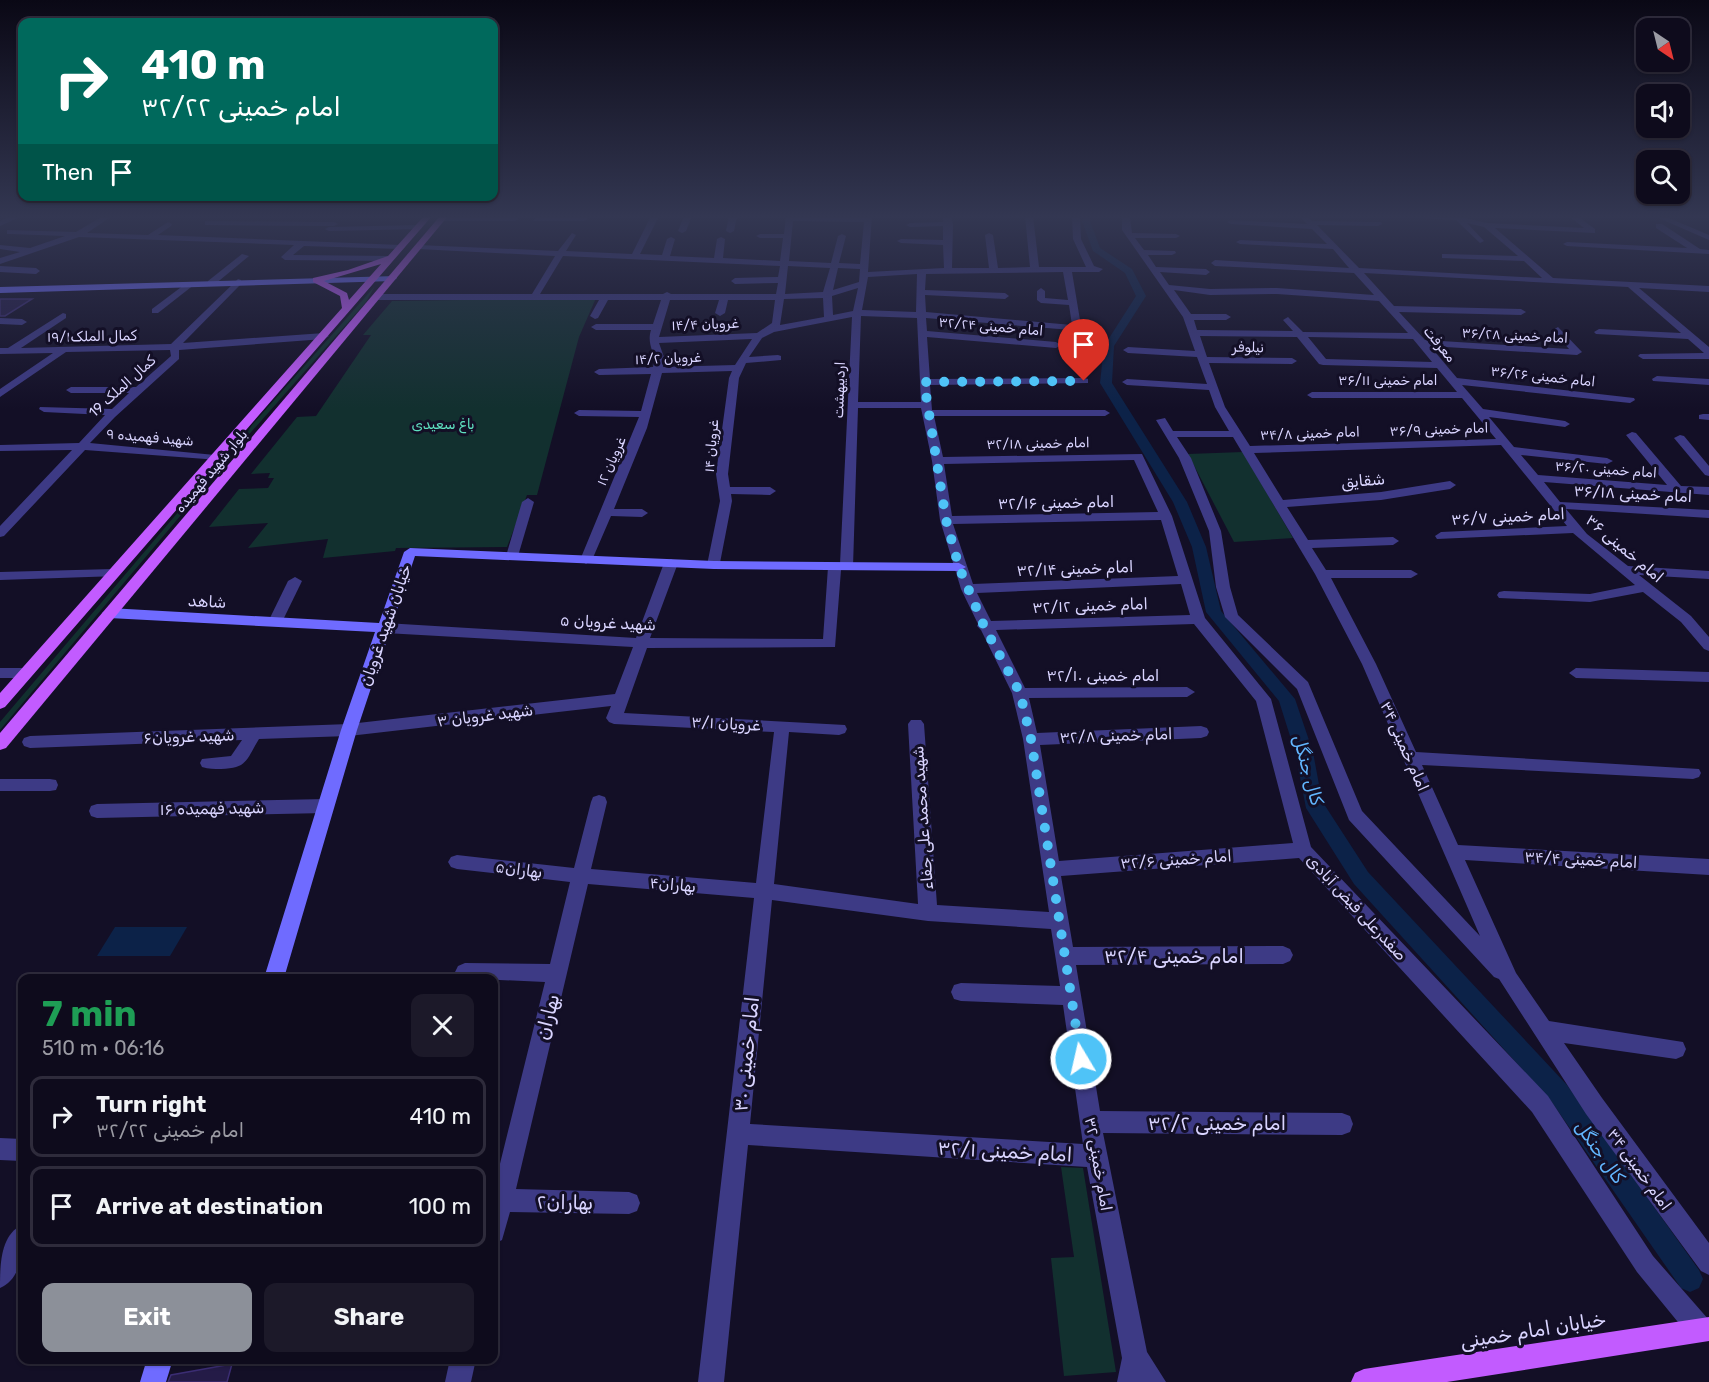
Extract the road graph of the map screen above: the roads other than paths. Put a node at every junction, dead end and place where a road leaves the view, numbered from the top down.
1 (214, 280) edge
2 (277, 280) edge
3 (319, 280) edge
4 (374, 280) edge
5 (391, 280) edge
6 (397, 280) edge
7 (545, 280) edge
8 (759, 280) edge
9 (782, 280) edge
10 (831, 280) edge
11 (854, 280) edge
12 (863, 280) edge
13 (921, 280) edge
14 (1069, 280) edge
15 (1163, 280) edge
16 (1366, 280) edge
17 (1560, 280) edge
18 (735, 281) dead end
19 (238, 282) junction
20 (211, 283) junction
21 (191, 284) junction
22 (1629, 284) junction
23 (1167, 287) junction
24 (1709, 289) edge
25 (2, 291) edge
26 (1041, 291) dead end
27 (920, 292) junction
28 (827, 295) junction
29 (606, 296) junction
30 (667, 296) junction
31 (725, 296) junction
32 (1005, 296) dead end
33 (378, 297) junction
34 (535, 297) junction
35 (780, 297) junction
36 (1381, 298) junction
37 (1073, 303) junction
38 (347, 309) junction
39 (1391, 309) junction
40 (155, 311) dead end
41 (1521, 312) dead end
42 (720, 313) dead end
43 (857, 313) junction
44 (923, 315) junction
45 (63, 316) dead end
46 (595, 316) dead end
47 (1188, 317) junction
48 (1226, 318) dead end
49 (829, 319) junction
50 (1288, 320) dead end
51 (0, 321) edge
52 (22, 322) dead end
53 (596, 327) dead end
54 (657, 327) junction
55 (1077, 328) junction
56 (771, 330) junction
57 (1093, 330) dead end
58 (1558, 330) dead end
59 (1599, 332) dead end
60 (1194, 333) junction
61 (924, 334) junction
62 (1300, 334) junction
63 (324, 336) junction
64 (759, 336) junction
65 (1689, 336) junction
66 (1419, 339) junction
67 (653, 340) junction
68 (1056, 345) dead end
69 (174, 347) junction
70 (63, 350) junction
71 (1128, 350) dead end
72 (0, 351) edge
73 (11, 351) junction
74 (1709, 354) edge
75 (1643, 356) dead end
76 (1202, 357) junction
77 (778, 358) dead end
78 (1292, 361) dead end
79 (740, 364) junction
80 (1440, 365) junction
81 (599, 372) dead end
82 (656, 372) junction
83 (1657, 379) dead end
84 (1084, 381) dead end
85 (1454, 381) junction
86 (924, 382) junction
87 (1127, 382) dead end
88 (1709, 382) edge
89 (1213, 387) junction
90 (72, 390) dead end
91 (141, 390) junction
92 (0, 394) edge
93 (1312, 395) dead end
94 (1464, 395) junction
95 (1630, 400) dead end
96 (854, 405) junction
97 (44, 409) dead end
98 (926, 409) junction
99 (115, 412) junction
100 (579, 412) dead end
101 (1479, 412) junction
102 (1105, 413) dead end
103 (645, 414) junction
104 (1161, 420) dead end
105 (1565, 424) dead end
106 (1170, 434) junction
107 (1237, 434) junction
108 (1632, 435) dead end
109 (1680, 438) dead end
110 (81, 446) junction
111 (1375, 446) joint
112 (1507, 446) junction
113 (0, 448) edge
114 (1246, 450) junction
115 (1138, 456) joint
116 (215, 458) junction
117 (241, 458) junction
118 (938, 460) junction
119 (1607, 460) dead end
120 (1709, 473) edge
121 (1534, 478) junction
122 (1450, 485) dead end
123 (1677, 489) junction
124 (724, 490) junction
125 (770, 491) dead end
126 (1709, 491) edge
127 (528, 502) dead end
128 (1278, 504) junction
129 (1556, 505) junction
130 (605, 512) junction
131 (642, 513) dead end
132 (1709, 514) edge
133 (1166, 516) junction
134 (946, 520) junction
135 (1576, 529) junction
136 (0, 533) edge
137 (1441, 536) dead end
138 (1393, 541) dead end
139 (1303, 544) junction
140 (512, 556) junction
141 (586, 560) junction
142 (671, 563) junction
143 (714, 565) junction
144 (840, 567) junction
145 (959, 567) junction
146 (1624, 570) junction
147 (113, 573) junction
148 (1322, 574) junction
149 (1411, 574) dead end
150 (1709, 575) edge
151 (0, 576) edge
152 (1184, 580) junction
153 (295, 581) dead end
154 (1645, 587) junction
155 (968, 589) junction
156 (1504, 595) dead end
157 (109, 613) junction
158 (1198, 619) junction
159 (275, 622) junction
160 (984, 626) junction
161 (385, 628) junction
162 (1704, 635) edge
163 (640, 643) junction
164 (830, 644) joint
165 (1709, 646) edge
166 (0, 673) edge
167 (27, 673) junction
168 (1576, 673) dead end
169 (1709, 677) edge
170 (1187, 692) dead end
171 (1020, 693) junction
172 (620, 699) junction
173 (0, 703) edge
174 (916, 724) dead end
175 (782, 726) junction
176 (838, 729) dead end
177 (349, 730) junction
178 (1201, 732) dead end
179 (254, 734) junction
180 (1031, 739) junction
181 (30, 742) dead end
182 (0, 744) edge
183 (1411, 758) junction
184 (208, 762) dead end
185 (1693, 772) dead end
186 (0, 785) edge
187 (50, 785) dead end
188 (599, 802) dead end
189 (326, 806) junction
190 (98, 811) dead end
191 (1303, 850) junction
192 (1452, 852) junction
193 (457, 862) dead end
194 (1709, 867) edge
195 (1050, 869) junction
196 (581, 876) junction
197 (764, 891) junction
198 (928, 913) junction
199 (1059, 921) junction
200 (1283, 955) dead end
201 (1065, 956) junction
202 (465, 972) dead end
203 (558, 973) junction
204 (274, 974) edge
205 (1509, 980) junction
206 (961, 992) dead end
207 (1071, 996) junction
208 (1543, 1030) junction
209 (1676, 1049) dead end
210 (1091, 1122) junction
211 (1342, 1124) dead end
212 (738, 1134) junction
213 (0, 1149) edge
214 (18, 1150) edge
215 (1096, 1156) junction
216 (501, 1200) junction
217 (629, 1203) dead end
218 (498, 1214) edge
219 (18, 1244) edge
220 (1709, 1263) edge
221 (0, 1276) edge
222 (1704, 1329) edge
223 (158, 1364) edge
224 (463, 1364) edge
225 (1132, 1370) edge
226 (153, 1382) edge
227 (458, 1382) edge
228 (711, 1382) edge
229 (1153, 1382) edge
230 (1365, 1382) edge

1 - 20 street
2 - 19 street
3 - 38 main road
4 - 38 main road, بلوار شهید فهمیده
5 - 33 main road, بلوار شهید فهمیده
6 - 33 main road
7 - 34 street
8 - 18 street
9 - 35 street
10 - 28 street
11 - 28 street
12 - 43 street, اردیبهشت
13 - 27 street, امام خمینی ۳۲
14 - 37 street
15 - 23 street, امام خمینی ۳۴
16 - 36 street, معرفت
17 - 22 street
19 - 20 street
19 - 69 street
20 - 21 street
21 - 25 street
21 - 40 street
22 - 24 street
22 - 65 street
23 - 36 street
23 - 47 street, امام خمینی ۳۴
26 - 37 street
27 - 32 street
27 - 44 street, امام خمینی ۳۲
28 - 35 street
28 - 49 street
29 - 30 street
29 - 34 street
29 - 46 street
30 - 31 street
30 - 54 street
31 - 35 street
31 - 42 street
33 - 34 street
33 - 117 main road, بلوار شهید فهمیده
35 - 56 street
36 - 39 street, معرفت
37 - 55 street
38 - 63 main road, بلوار شهید فهمیده
39 - 41 street
39 - 66 street, معرفت
43 - 44 street
43 - 49 street
43 - 96 street, اردیبهشت
44 - 55 street
44 - 61 street, امام خمینی ۳۲
45 - 73 street
47 - 48 street
47 - 60 street, امام خمینی ۳۴
49 - 56 street
50 - 62 street
51 - 52 street
53 - 54 street
54 - 67 street
55 - 57 street
56 - 64 street
58 - 66 street, امام خمینی ۳۶/۲۸
59 - 65 street
60 - 62 street
60 - 76 street, امام خمینی ۳۴
61 - 68 street, امام خمینی ۳۲/۲۴
61 - 86 street, امام خمینی ۳۲
62 - 66 street
62 - 80 street
63 - 69 street, کمال الملک۱۹/۱
63 - 116 main road, بلوار شهید فهمیده
64 - 67 street, غرویان ۱۴/۴
64 - 79 street, غرویان ۱۴
65 - 74 street
66 - 80 street, معرفت
67 - 82 street, غرویان ۱۲
69 - 70 street, کمال الملک۱۹/۱
69 - 91 street, کمال الملک 19
70 - 73 street, کمال الملک۱۹/۱
70 - 92 street
71 - 76 street, نیلوفر
72 - 73 street, کمال الملک۱۹/۱
74 - 75 street
76 - 78 street, نیلوفر
76 - 89 street, امام خمینی ۳۴
77 - 79 street, غرویان ۱۴/۲
79 - 82 street, غرویان ۱۴/۲
79 - 124 street, غرویان ۱۴
80 - 85 street, معرفت
81 - 82 street, غرویان ۱۴/۲
82 - 103 street, غرویان ۱۲
83 - 88 street
84 - 86 street
85 - 94 street, معرفت
85 - 95 street, امام خمینی ۳۶/۲۶
86 - 98 street, امام خمینی ۳۲
87 - 89 street
89 - 107 street, امام خمینی ۳۴
90 - 91 street
91 - 99 street, کمال الملک 19
93 - 94 street, امام خمینی ۳۶/۱۱
94 - 101 street, معرفت
96 - 98 street
96 - 144 street, اردیبهشت
97 - 99 street
98 - 102 street
98 - 118 street, امام خمینی ۳۲
99 - 110 street, کمال الملک 19
100 - 103 street
101 - 105 street
101 - 112 street, معرفت
103 - 130 street, غرویان ۱۲
104 - 106 street
106 - 107 street
106 - 205 street
107 - 114 street, امام خمینی ۳۴
108 - 123 street, امام خمینی ۳۶/۲۰
109 - 120 street
110 - 113 street, شهید فهمیده ۹
110 - 116 street, شهید فهمیده ۹
110 - 136 street, کمال الملک 19
111 - 112 street, امام خمینی ۳۶/۹
111 - 114 street, امام خمینی ۳۴/۸
112 - 119 street, امام خمینی ۳۶/۹
112 - 121 street, امام خمینی ۳۶
114 - 128 street, امام خمینی ۳۴
115 - 118 street, امام خمینی ۳۲/۱۸
115 - 133 street, صفدرعلی فیض آبادی
116 - 117 main road
116 - 147 main road, بلوار شهید فهمیده
117 - 157 main road, بلوار شهید فهمیده
118 - 134 street, امام خمینی ۳۲
121 - 123 street, امام خمینی ۳۶/۲۰
121 - 129 street, امام خمینی ۳۶
122 - 128 street, شقایق
123 - 126 street
124 - 125 street
124 - 143 street, غرویان ۱۴
127 - 140 street
128 - 139 street, امام خمینی ۳۴
129 - 132 street, امام خمینی ۳۶/۱۸
129 - 135 street, امام خمینی ۳۶
130 - 131 street
130 - 141 street, غرویان ۱۲
133 - 134 street, امام خمینی ۳۲/۱۶
133 - 152 street, صفدرعلی فیض آبادی
134 - 145 street, امام خمینی ۳۲
135 - 137 street, امام خمینی ۳۶/۷
135 - 146 street, امام خمینی ۳۶
138 - 139 street
139 - 148 street, امام خمینی ۳۴
140 - 141 street, خیابان شهید غرویان
140 - 161 street, خیابان شهید غرویان
141 - 142 street, خیابان شهید غرویان
142 - 143 street, خیابان شهید غرویان
142 - 163 street
143 - 144 street, خیابان شهید غرویان
144 - 145 street, خیابان شهید غرویان
144 - 164 street, اردیبهشت
145 - 155 street, امام خمینی ۳۲
146 - 150 street
146 - 154 street, امام خمینی ۳۶
147 - 151 street
147 - 167 main road, بلوار شهید فهمیده
148 - 149 street
148 - 183 street, امام خمینی ۳۴
152 - 155 street, امام خمینی ۳۲/۱۴
152 - 158 street, صفدرعلی فیض آبادی
153 - 159 street
154 - 156 street
154 - 162 street, امام خمینی ۳۶
155 - 160 street, امام خمینی ۳۲
157 - 159 street, شاهد
157 - 182 main road, بلوار شهید فهمیده
158 - 160 street, امام خمینی ۳۲/۱۲
158 - 191 street, صفدرعلی فیض آبادی
159 - 161 street, شاهد
160 - 171 street, امام خمینی ۳۲
161 - 163 street, شهید غرویان ۵
161 - 177 street, خیابان شهید غرویان
162 - 165 street, امام خمینی ۳۶
163 - 164 street, شهید غرویان ۵
163 - 172 street
166 - 167 street
167 - 173 main road, بلوار شهید فهمیده
168 - 169 street
170 - 171 street, امام خمینی ۳۲/۱۰
171 - 180 street, امام خمینی ۳۲
172 - 175 street, غرویان ۳/۱
172 - 177 street, شهید غرویان ۳
174 - 198 street, شهید محمد علی جفاء
175 - 176 street, غرویان ۳/۱
175 - 197 street, امام خمینی ۳۰
177 - 179 street, شهید غرویان۶
177 - 189 street, خیابان شهید غرویان
178 - 180 street, امام خمینی ۳۲/۸
179 - 181 street, شهید غرویان۶
179 - 184 street
180 - 195 street, امام خمینی ۳۲
183 - 185 street
183 - 192 street, امام خمینی ۳۴
186 - 187 street
188 - 196 street, بهاران
189 - 190 street, شهید فهمیده ۱۶
189 - 204 street, خیابان شهید غرویان
191 - 195 street, امام خمینی ۳۲/۶
191 - 222 street, صفدرعلی فیض آبادی
192 - 194 street, امام خمینی ۳۴/۴
192 - 205 street, امام خمینی ۳۴
193 - 196 street, بهاران۵
195 - 199 street, امام خمینی ۳۲
196 - 197 street, بهاران۴
196 - 203 street, بهاران
197 - 198 street, بهاران۴
197 - 212 street, امام خمینی ۳۰
198 - 199 street, بهاران۴
199 - 201 street, امام خمینی ۳۲
200 - 201 street, امام خمینی ۳۲/۴
201 - 207 street, امام خمینی ۳۲
202 - 203 street
203 - 216 street, بهاران
205 - 208 street, امام خمینی ۳۴
206 - 207 street
207 - 210 street, امام خمینی ۳۲
208 - 209 street
208 - 220 street, امام خمینی ۳۴
210 - 211 street, امام خمینی ۳۲/۲
210 - 215 street, امام خمینی ۳۲
212 - 215 street, امام خمینی ۳۲/۱
212 - 228 street, امام خمینی ۳۰
213 - 214 street
215 - 225 street, امام خمینی ۳۲
216 - 217 street, بهاران۲
216 - 218 street, بهاران
219 - 221 street
222 - 230 main road, خیابان امام خمینی
223 - 226 street
224 - 227 street
225 - 229 street

